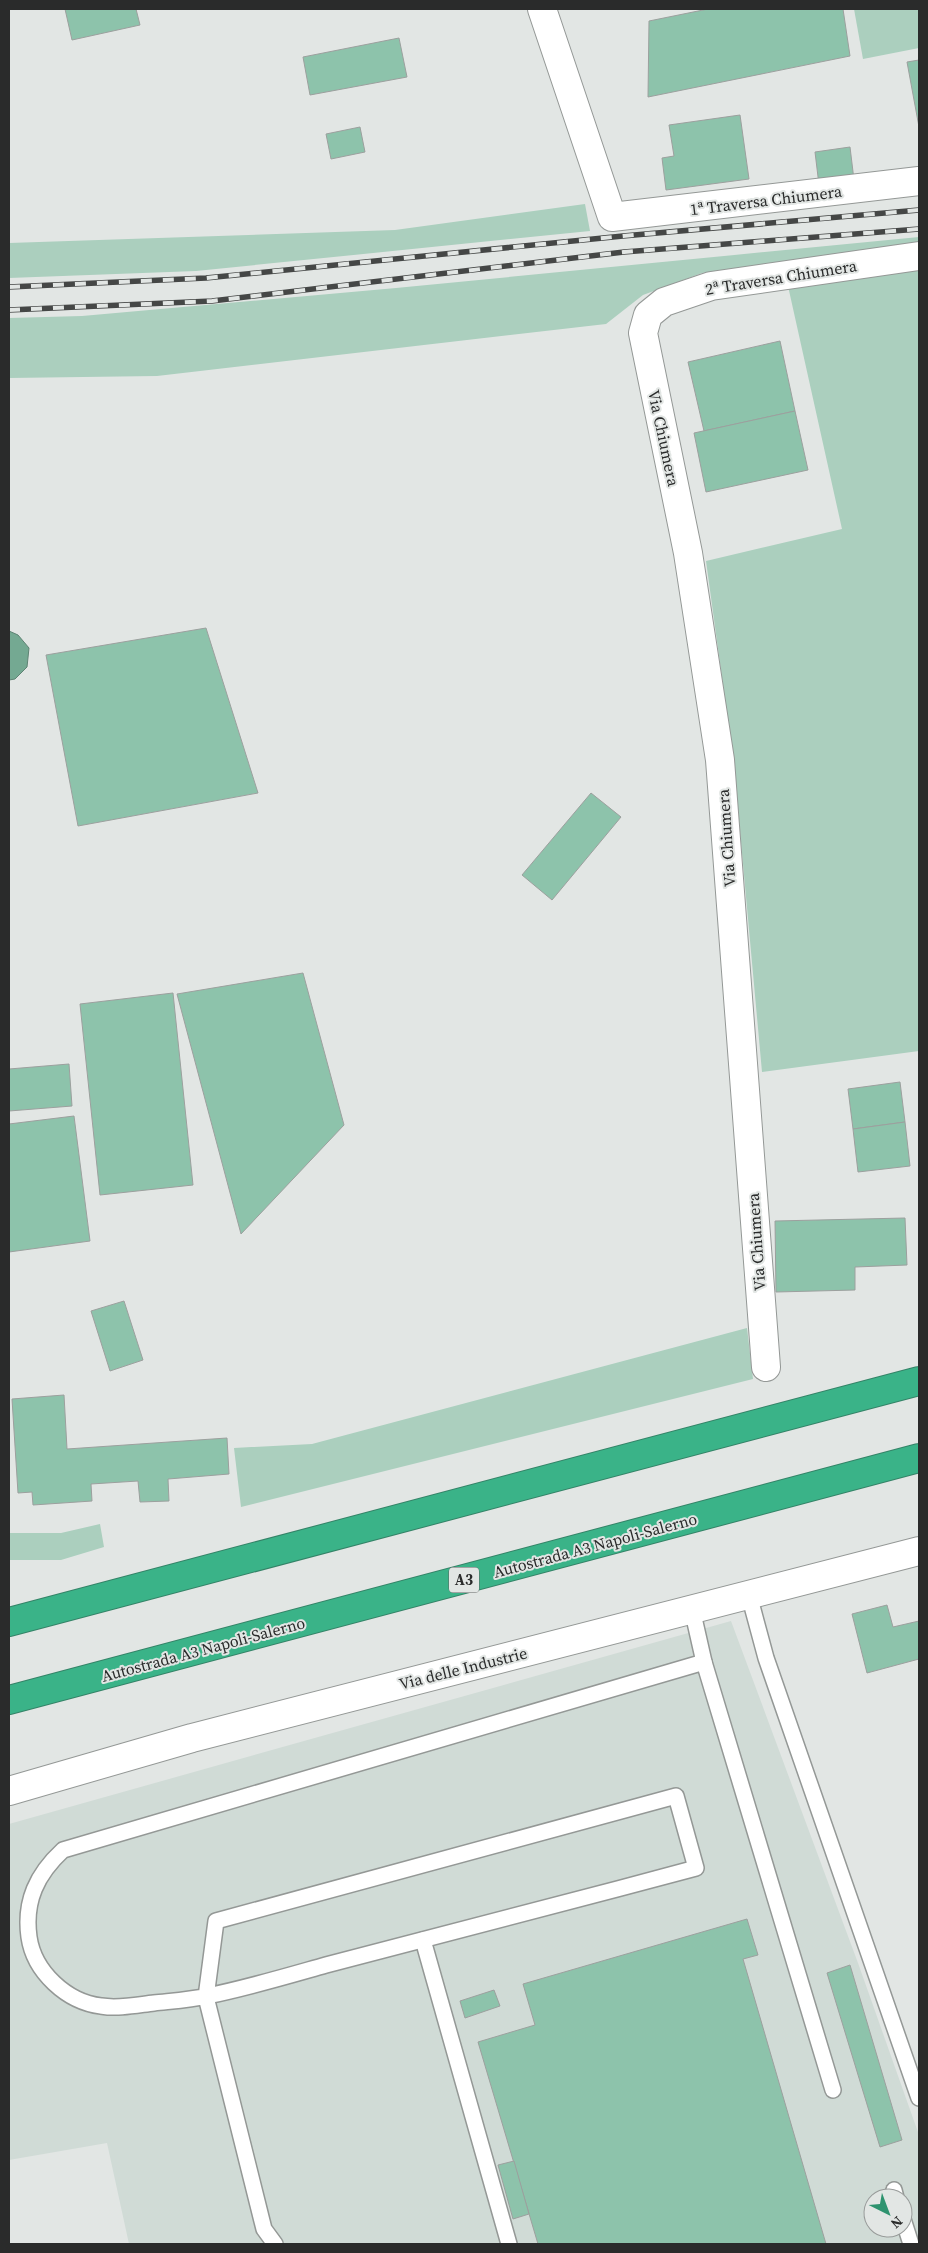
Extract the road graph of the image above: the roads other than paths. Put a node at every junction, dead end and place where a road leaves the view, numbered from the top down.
1 (542, 9) edge
2 (919, 181) edge
3 (919, 256) edge
4 (648, 315) joint
5 (766, 1367) dead end
6 (919, 1381) edge
7 (919, 1458) edge
8 (919, 1551) edge
9 (749, 1595) junction
10 (692, 1609) junction
11 (9, 1622) edge
12 (704, 1662) junction
13 (9, 1700) edge
14 (9, 1791) edge
15 (424, 1940) junction
16 (206, 1997) junction
17 (833, 2090) dead end
18 (919, 2098) edge
19 (275, 2244) edge
20 (509, 2244) edge

1 - 2 street, 1ª Traversa Chiumera
3 - 4 street, 2ª Traversa Chiumera
4 - 5 street, Via Chiumera
6 - 11 highway
7 - 13 highway, Autostrada A3 Napoli-Salerno / A3
8 - 9 street, Via delle Industrie
9 - 10 street, Via delle Industrie
9 - 18 lane
10 - 12 lane
10 - 14 street, Via delle Industrie
12 - 16 lane
12 - 17 lane
15 - 16 lane
15 - 16 lane
15 - 20 lane
16 - 19 lane

